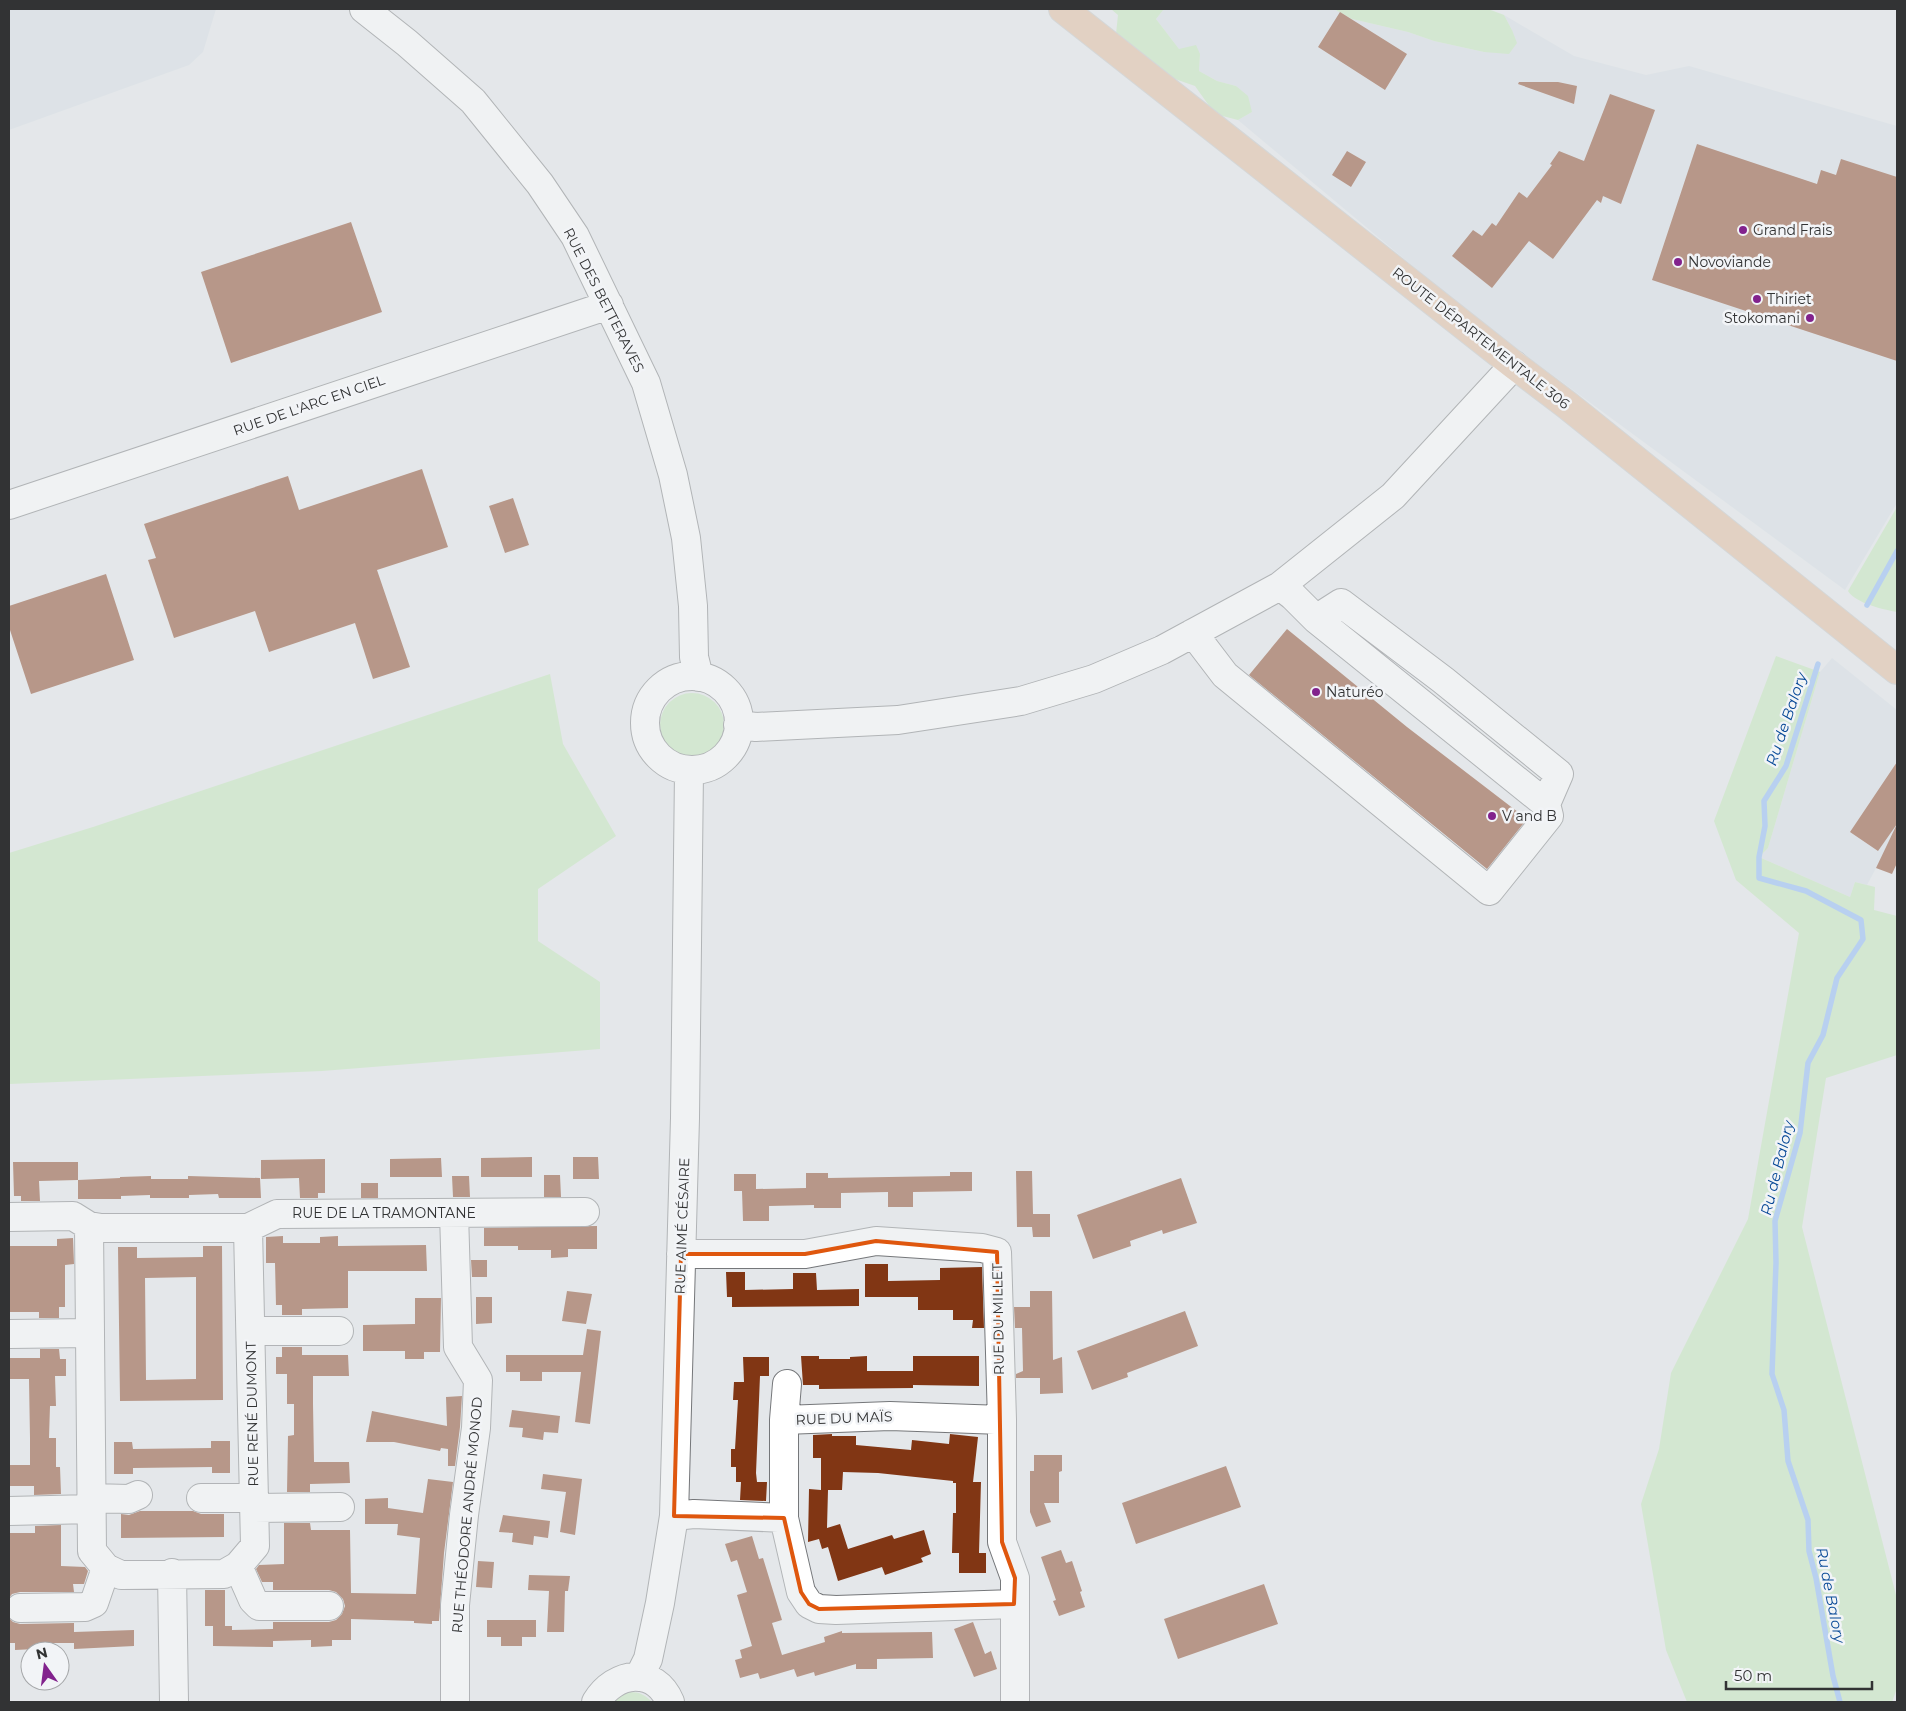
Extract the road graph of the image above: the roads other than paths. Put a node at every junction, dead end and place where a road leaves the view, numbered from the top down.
1 (364, 9) edge
2 (1063, 9) edge
3 (609, 305) junction
4 (1514, 365) junction
5 (9, 506) edge
6 (1280, 586) junction
7 (1316, 620) junction
8 (1193, 633) junction
9 (1897, 670) edge
10 (700, 677) junction
11 (1442, 680) junction
12 (1416, 699) junction
13 (738, 725) junction
14 (689, 771) junction
15 (1546, 804) junction
16 (585, 1212) dead end
17 (454, 1213) junction
18 (9, 1217) edge
19 (89, 1226) junction
20 (248, 1228) junction
21 (681, 1254) junction
22 (250, 1331) junction
23 (338, 1332) dead end
24 (90, 1333) junction
25 (9, 1334) edge
26 (787, 1384) dead end
27 (784, 1420) junction
28 (1002, 1420) junction
29 (138, 1495) dead end
30 (201, 1498) dead end
31 (254, 1503) junction
32 (91, 1504) junction
33 (340, 1507) dead end
34 (9, 1511) edge
35 (674, 1516) junction
36 (784, 1518) junction
37 (238, 1566) junction
38 (106, 1568) junction
39 (172, 1573) junction
40 (1014, 1604) junction
41 (329, 1606) dead end
42 (20, 1608) dead end
43 (639, 1677) junction
44 (174, 1702) edge
45 (455, 1702) edge
46 (596, 1702) edge
47 (670, 1702) edge
48 (1015, 1702) edge

1 - 3 street, RUE DES BETTERAVES
2 - 4 main road, ROUTE DÉPARTEMENTALE 306
3 - 5 street, RUE DE L'ARC EN CIEL
3 - 10 street, RUE DES BETTERAVES
4 - 6 street
4 - 9 main road, ROUTE DÉPARTEMENTALE 306
6 - 7 street
6 - 8 street
7 - 11 street
7 - 12 street
8 - 13 street
8 - 15 street
10 - 13 street
10 - 14 street
11 - 12 street
11 - 15 street
12 - 15 street
13 - 14 street
14 - 21 street, RUE AIMÉ CÉSAIRE
16 - 17 street, RUE DE LA TRAMONTANE
17 - 20 street, RUE DE LA TRAMONTANE
17 - 45 street, RUE THÉODORE ANDRÉ MONOD
18 - 19 street, RUE DE LA TRAMONTANE
19 - 20 street, RUE DE LA TRAMONTANE
19 - 24 street
20 - 22 street, RUE RENÉ DUMONT
21 - 28 street, RUE DU MILLET
21 - 35 street, RUE AIMÉ CÉSAIRE
22 - 23 street, RUE RENÉ DUMONT
22 - 31 street, RUE RENÉ DUMONT
24 - 25 street
24 - 32 street
26 - 27 street
27 - 28 street, RUE DU MAÏS
27 - 36 street, RUE DU MAÏS
28 - 40 street, RUE DU MILLET
29 - 32 street
30 - 31 street, RUE RENÉ DUMONT
31 - 33 street, RUE RENÉ DUMONT
31 - 37 street, RUE RENÉ DUMONT
32 - 34 street
32 - 38 street
35 - 36 street
35 - 43 street, RUE AIMÉ CÉSAIRE
36 - 40 street, RUE DU MAÏS
37 - 39 street
37 - 41 street
38 - 39 street
38 - 42 street
39 - 44 street
40 - 48 street, RUE DU MILLET
43 - 46 street
43 - 47 street

